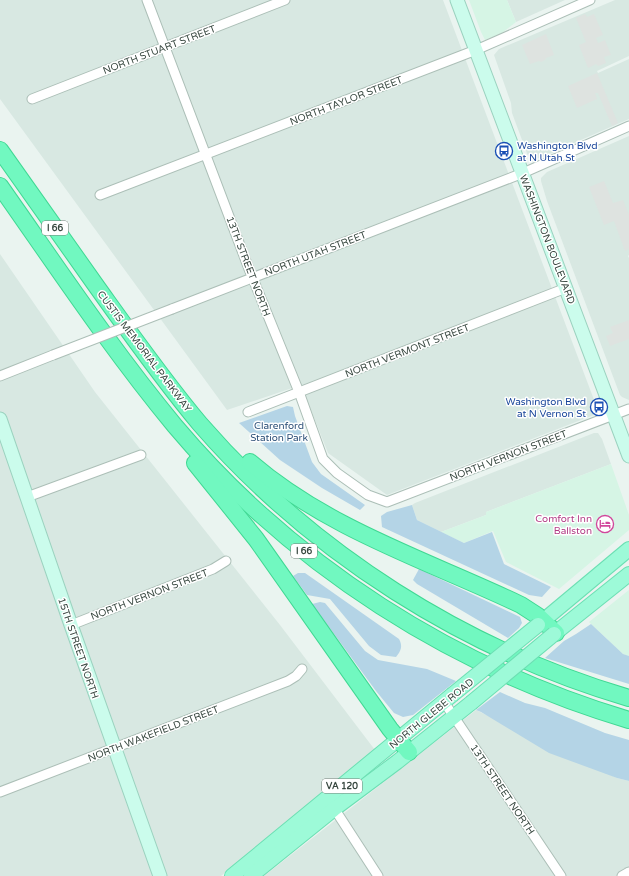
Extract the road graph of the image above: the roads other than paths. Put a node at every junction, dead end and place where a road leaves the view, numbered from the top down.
1 (147, 0) edge
2 (285, 0) edge
3 (457, 0) edge
4 (590, 0) edge
5 (166, 46) junction
6 (476, 50) junction
7 (32, 99) dead end
8 (629, 126) edge
9 (0, 150) edge
10 (205, 153) junction
11 (523, 173) junction
12 (0, 186) edge
13 (100, 195) dead end
14 (62, 274) junction
15 (253, 278) junction
16 (566, 288) junction
17 (145, 355) junction
18 (0, 376) edge
19 (299, 392) junction
20 (629, 409) edge
21 (248, 412) dead end
22 (614, 415) junction
23 (0, 419) edge
24 (141, 455) dead end
25 (629, 456) edge
26 (27, 497) junction
27 (387, 502) joint
28 (629, 549) edge
29 (226, 561) dead end
30 (629, 574) edge
31 (541, 623) junction
32 (71, 625) junction
33 (555, 634) junction
34 (302, 669) dead end
35 (629, 698) edge
36 (448, 699) junction
37 (454, 716) junction
38 (629, 720) edge
39 (399, 739) junction
40 (114, 748) junction
41 (409, 752) junction
42 (0, 792) edge
43 (331, 803) junction
44 (629, 872) edge
45 (160, 876) edge
46 (232, 876) edge
47 (251, 876) edge
48 (378, 876) edge
49 (561, 876) edge
50 (622, 876) edge

1 - 5 street, 13TH STREET NORTH
2 - 5 street, NORTH STUART STREET
3 - 6 main road, WASHINGTON BOULEVARD
4 - 6 street, NORTH TAYLOR STREET
5 - 7 street, NORTH STUART STREET
5 - 10 street, 13TH STREET NORTH
6 - 10 street, NORTH TAYLOR STREET
6 - 11 main road, WASHINGTON BOULEVARD
8 - 11 street, NORTH UTAH STREET
9 - 17 highway, CUSTIS MEMORIAL PARKWAY / I 66
10 - 13 street, NORTH TAYLOR STREET
10 - 15 street, 13TH STREET NORTH
11 - 15 street, NORTH UTAH STREET
11 - 16 main road, WASHINGTON BOULEVARD
12 - 14 highway, I 66
14 - 38 highway, I 66
14 - 39 highway
15 - 18 street, NORTH UTAH STREET, bridge
15 - 19 street, 13TH STREET NORTH
16 - 19 street, NORTH VERMONT STREET
16 - 22 main road, WASHINGTON BOULEVARD
17 - 31 highway
17 - 35 highway, CUSTIS MEMORIAL PARKWAY / I 66
19 - 21 street, NORTH VERMONT STREET
19 - 27 street, 13TH STREET NORTH
20 - 22 street, NORTH VERNON STREET
22 - 25 main road, WASHINGTON BOULEVARD
22 - 27 street, NORTH VERNON STREET
23 - 26 main road, 15TH STREET NORTH
24 - 26 street
26 - 32 main road, 15TH STREET NORTH
28 - 31 main road, NORTH GLEBE ROAD / VA 120
29 - 32 street, NORTH VERNON STREET
30 - 33 main road, NORTH GLEBE ROAD / VA 120
31 - 33 highway
31 - 36 main road, NORTH GLEBE ROAD / VA 120, bridge
32 - 40 main road, 15TH STREET NORTH
33 - 37 main road, NORTH GLEBE ROAD / VA 120, bridge
34 - 40 street, NORTH WAKEFIELD STREET
36 - 37 street, 13TH STREET NORTH
36 - 39 main road, NORTH GLEBE ROAD / VA 120
37 - 41 main road, NORTH GLEBE ROAD / VA 120
37 - 49 street, 13TH STREET NORTH
39 - 41 highway
39 - 43 main road, NORTH GLEBE ROAD / VA 120
40 - 42 street, NORTH WAKEFIELD STREET
40 - 45 main road, 15TH STREET NORTH
41 - 43 main road, NORTH GLEBE ROAD / VA 120
43 - 46 main road, NORTH GLEBE ROAD / VA 120
43 - 47 main road, NORTH GLEBE ROAD / VA 120
43 - 48 street
44 - 50 street

